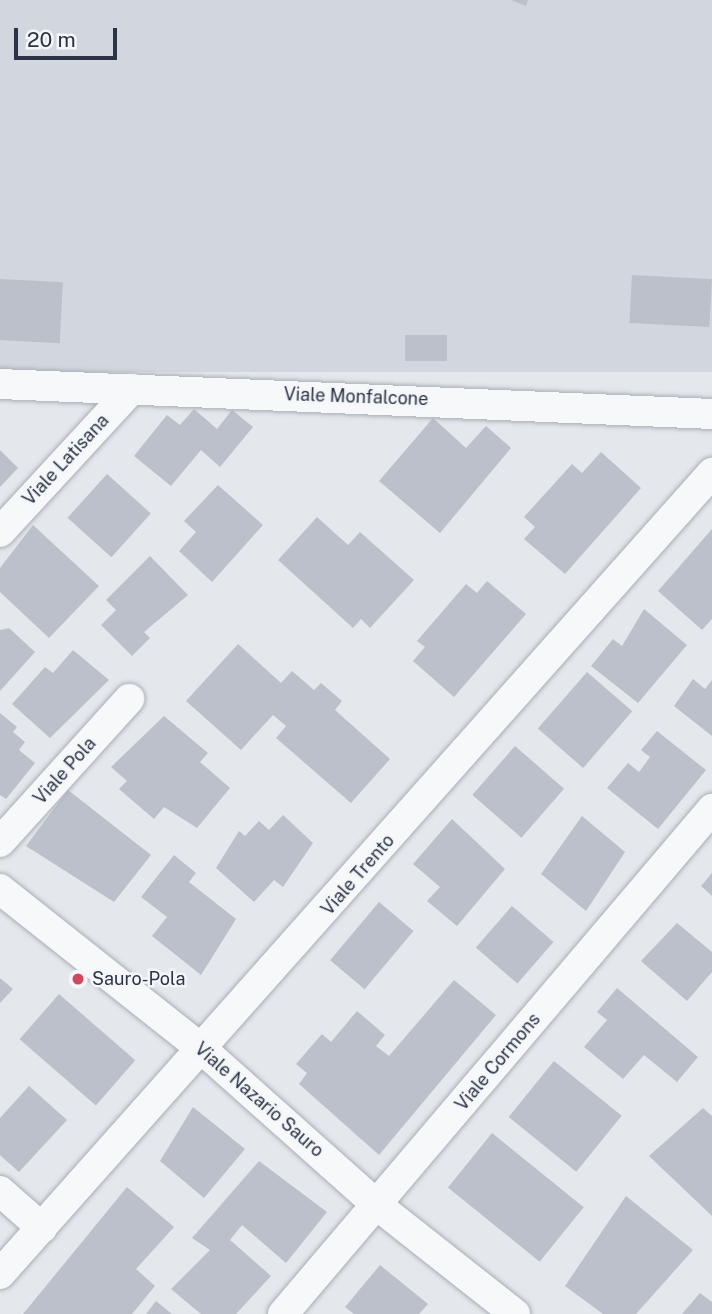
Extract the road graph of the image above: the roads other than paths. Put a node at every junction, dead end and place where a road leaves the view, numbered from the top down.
1 (0, 384) edge
2 (132, 389) junction
3 (712, 414) edge
4 (712, 472) edge
5 (0, 532) edge
6 (129, 699) dead end
7 (712, 809) edge
8 (0, 842) edge
9 (0, 889) edge
10 (204, 1050) junction
11 (0, 1191) edge
12 (377, 1205) junction
13 (42, 1228) junction
14 (0, 1274) edge
15 (284, 1314) edge
16 (515, 1314) edge

1 - 2 street, Viale Monfalcone
2 - 3 street, Viale Monfalcone
2 - 5 street, Viale Latisana
4 - 10 street, Viale Trento
6 - 8 street, Viale Pola
7 - 12 street, Viale Cormons
9 - 10 street, Viale Nazario Sauro
10 - 12 street, Viale Nazario Sauro
10 - 13 street, Viale Trento
11 - 13 street
12 - 15 street, Viale Cormons
12 - 16 street, Viale Nazario Sauro
13 - 14 street, Viale Trento

